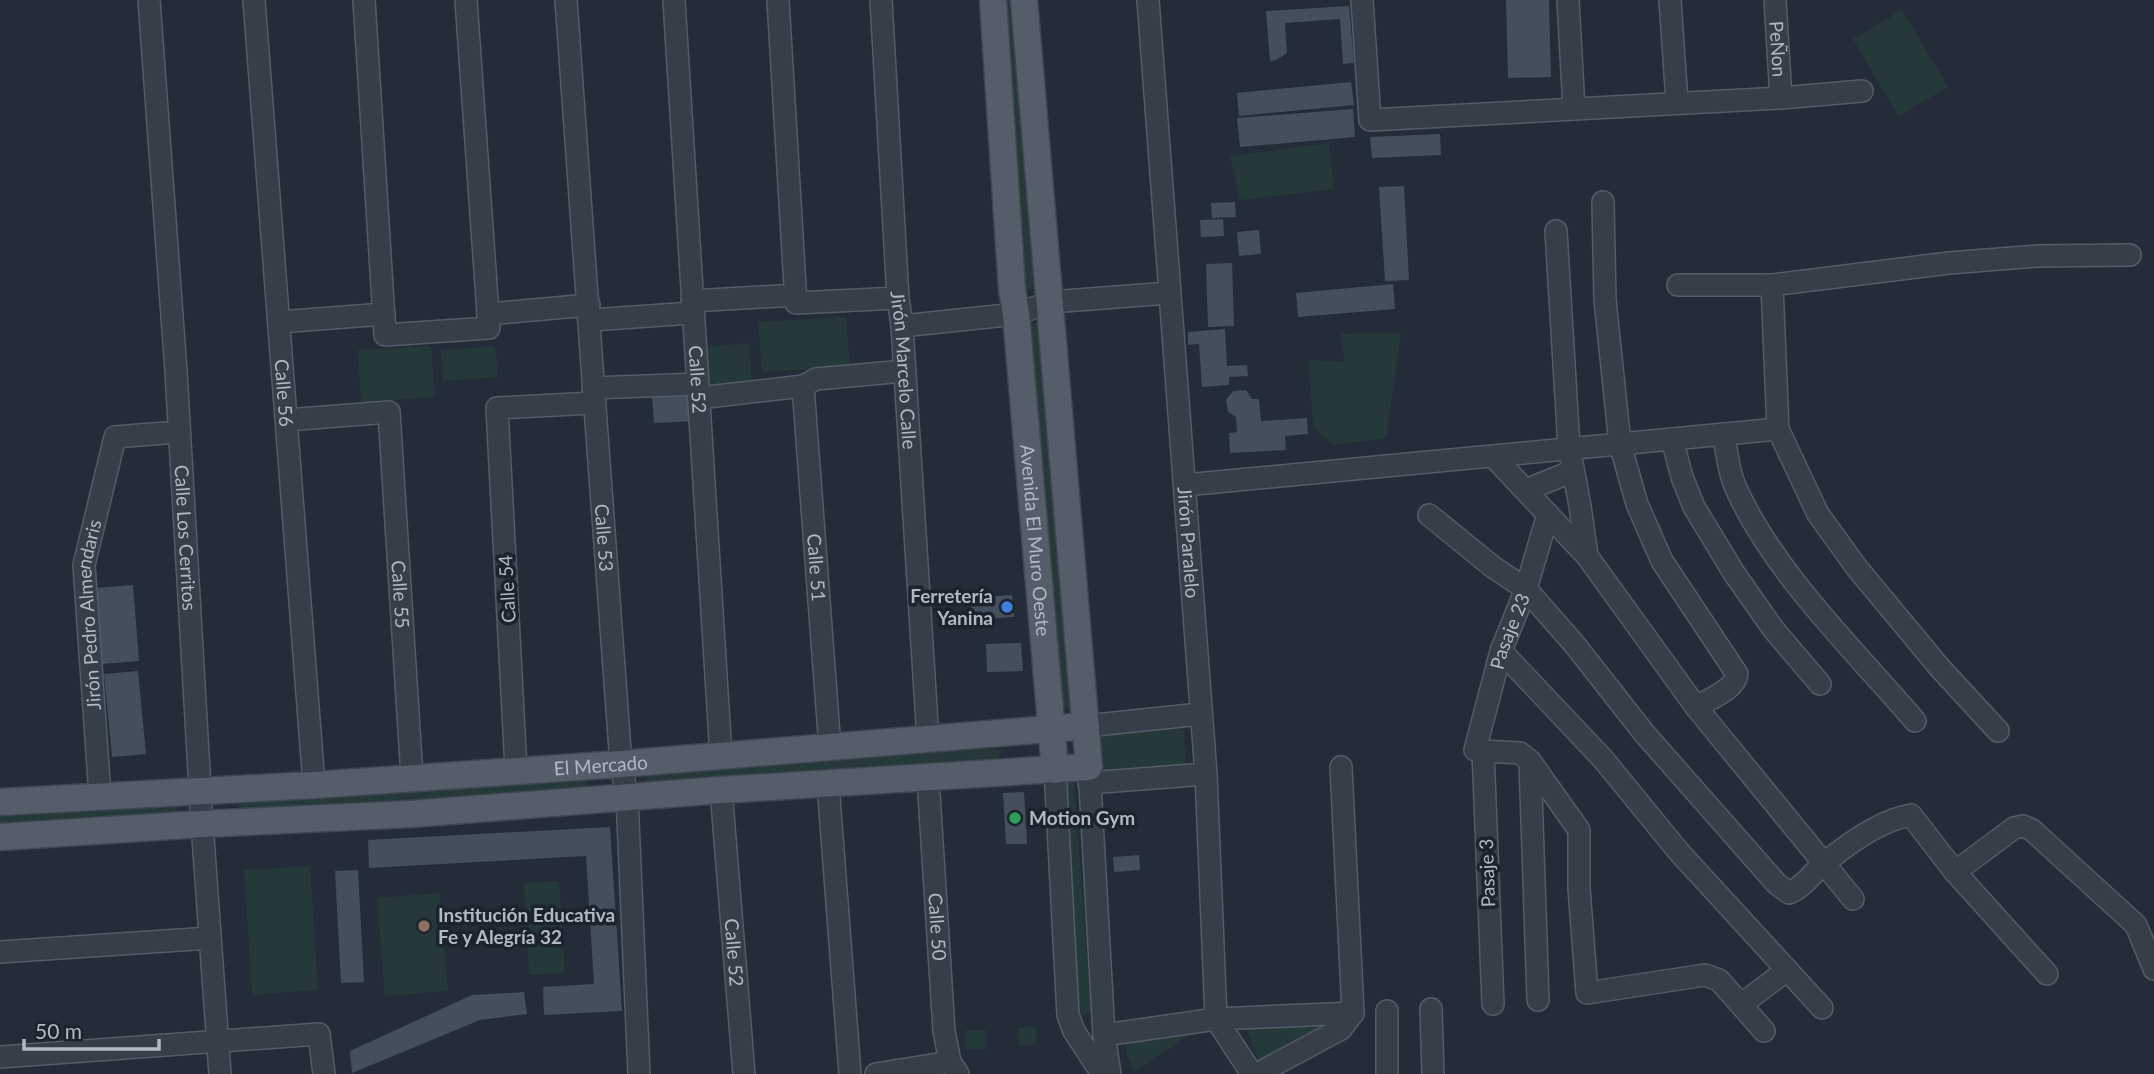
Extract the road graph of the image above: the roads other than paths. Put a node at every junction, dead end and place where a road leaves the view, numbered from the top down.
1 (149, 0) edge
2 (254, 0) edge
3 (364, 0) edge
4 (466, 0) edge
5 (566, 0) edge
6 (674, 0) edge
7 (778, 0) edge
8 (881, 0) edge
9 (993, 0) edge
10 (1024, 0) edge
11 (1148, 0) edge
12 (1362, 0) edge
13 (1568, 0) edge
14 (1670, 0) edge
15 (1774, 0) edge
16 (1862, 91) dead end
17 (1781, 98) junction
18 (1676, 102) junction
19 (1574, 109) junction
20 (1603, 202) dead end
21 (1556, 231) dead end
22 (2130, 255) dead end
23 (1678, 285) dead end
24 (1772, 285) junction
25 (1169, 293) junction
26 (898, 298) junction
27 (796, 299) junction
28 (1051, 302) junction
29 (692, 307) junction
30 (590, 312) junction
31 (1016, 314) junction
32 (489, 321) junction
33 (279, 322) junction
34 (384, 324) junction
35 (901, 326) junction
36 (904, 371) junction
37 (803, 386) junction
38 (698, 391) junction
39 (593, 395) junction
40 (286, 420) junction
41 (1778, 429) junction
42 (178, 432) junction
43 (1723, 434) junction
44 (1672, 439) junction
45 (1620, 444) junction
46 (1569, 447) junction
47 (1493, 456) junction
48 (1573, 471) junction
49 (1185, 485) junction
50 (1526, 490) junction
51 (1548, 514) junction
52 (1429, 515) dead end
53 (1587, 556) junction
54 (1526, 589) junction
55 (1501, 651) junction
56 (1820, 684) dead end
57 (1696, 707) junction
58 (1200, 714) junction
59 (1915, 721) dead end
60 (1086, 726) junction
61 (1051, 729) junction
62 (1998, 731) dead end
63 (928, 740) junction
64 (830, 748) junction
65 (1479, 750) junction
66 (721, 756) junction
67 (1530, 761) junction
68 (621, 764) junction
69 (1341, 767) dead end
70 (516, 769) junction
71 (1055, 769) junction
72 (1206, 774) junction
73 (1089, 775) junction
74 (412, 777) junction
75 (929, 778) junction
76 (828, 784) junction
77 (314, 785) junction
78 (721, 790) junction
79 (201, 791) junction
80 (100, 796) junction
81 (627, 797) junction
82 (0, 802) edge
83 (202, 824) junction
84 (0, 837) edge
85 (1824, 863) junction
86 (1955, 872) junction
87 (1853, 900) dead end
88 (210, 938) junction
89 (0, 952) edge
90 (2154, 969) edge
91 (1787, 970) junction
92 (2047, 974) dead end
93 (1538, 1000) dead end
94 (1493, 1004) dead end
95 (1742, 1004) junction
96 (1822, 1008) dead end
97 (1432, 1009) dead end
98 (1387, 1011) dead end
99 (1353, 1013) junction
100 (1216, 1019) junction
101 (1765, 1031) dead end
102 (1104, 1035) junction
103 (218, 1041) junction
104 (0, 1057) edge
105 (954, 1068) edge
106 (220, 1074) edge
107 (324, 1074) edge
108 (639, 1074) edge
109 (744, 1074) edge
110 (850, 1074) edge
111 (876, 1074) edge
112 (1102, 1074) edge
113 (1110, 1074) edge
114 (1252, 1074) edge
115 (1257, 1074) edge
116 (1387, 1074) edge
117 (1433, 1074) edge

1 - 42 street, Calle Los Cerritos
2 - 33 street, Calle 56
3 - 34 street
4 - 32 street
5 - 30 street, Calle 53
6 - 29 street, Calle 52
7 - 27 street
8 - 26 street, Jirón Marcelo Calle
9 - 31 main road, Avenida El Muro Oeste
10 - 28 main road, Avenida El Muro Oeste
11 - 25 street, Jirón Paralelo
12 - 19 street
13 - 19 street
14 - 18 street
15 - 17 street, PeÑon
16 - 17 street
17 - 18 street
18 - 19 street
20 - 45 street
21 - 46 street
22 - 24 street
23 - 24 street
24 - 41 street
25 - 28 street
25 - 49 street, Jirón Paralelo
26 - 27 street
26 - 35 street, Jirón Marcelo Calle
27 - 29 street
28 - 31 street
28 - 60 main road, Avenida El Muro Oeste
29 - 30 street
29 - 38 street, Calle 52
30 - 32 street
30 - 39 street, Calle 53
31 - 35 street
31 - 61 main road, Avenida El Muro Oeste
32 - 34 street
33 - 34 street
33 - 40 street, Calle 56
35 - 36 street, Jirón Marcelo Calle
36 - 37 street
36 - 63 street, Jirón Marcelo Calle
37 - 38 street
37 - 64 street, Calle 51
38 - 39 street
38 - 66 street, Calle 52
39 - 68 street, Calle 53
39 - 70 street, Calle 54
40 - 74 street, Calle 55
40 - 77 street, Calle 56
41 - 43 street
41 - 62 street
42 - 79 street, Calle Los Cerritos
42 - 80 street, Jirón Pedro Almendaris
43 - 44 street
43 - 59 street
44 - 45 street
44 - 56 street
45 - 46 street
45 - 57 street
46 - 47 street
46 - 48 street
47 - 49 street
47 - 50 street
48 - 50 street
48 - 53 street
49 - 58 street, Jirón Paralelo
50 - 51 street
51 - 53 street
51 - 54 street, Pasaje 23
52 - 54 street
53 - 57 street
54 - 55 street, Pasaje 23
54 - 85 street
55 - 65 street, Pasaje 23
55 - 91 street
57 - 85 street
58 - 60 street, El Mercado
58 - 72 street, Jirón Paralelo
60 - 61 main road, El Mercado
60 - 73 main road, Avenida El Muro Oeste
61 - 63 main road, El Mercado
61 - 71 main road, Avenida El Muro Oeste
63 - 64 main road, El Mercado
64 - 66 main road, El Mercado
65 - 67 street
65 - 94 street, Pasaje 3
66 - 68 main road, El Mercado
67 - 93 street
67 - 95 street
68 - 70 main road, El Mercado
68 - 81 street, Calle 53
69 - 99 street
70 - 74 main road, El Mercado
71 - 73 main road, El Mercado
71 - 75 main road, El Mercado
71 - 112 street, Avenida El Muro Oeste
72 - 73 street
72 - 100 street, Jirón Paralelo
73 - 102 street, Avenida El Muro Oeste
74 - 77 main road, El Mercado
75 - 76 main road, El Mercado
75 - 105 street, Calle 50
76 - 78 main road, El Mercado
76 - 110 street
77 - 79 main road, El Mercado
78 - 81 main road, El Mercado
78 - 109 street, Calle 52
79 - 80 main road, El Mercado
79 - 83 street, Calle Los Cerritos
80 - 82 main road, El Mercado
81 - 83 main road, El Mercado
81 - 108 street, Calle 53
83 - 84 main road, El Mercado
83 - 88 street, Calle Los Cerritos
85 - 86 street
85 - 87 street
86 - 90 street
86 - 92 street
88 - 89 street
88 - 103 street, Calle Los Cerritos
91 - 95 street
91 - 96 street
95 - 101 street
97 - 117 street
98 - 116 street
99 - 100 street
99 - 115 street
100 - 102 street
100 - 114 street
102 - 113 street, Avenida El Muro Oeste
103 - 104 street
103 - 106 street, Calle Los Cerritos
103 - 107 street
105 - 111 street

